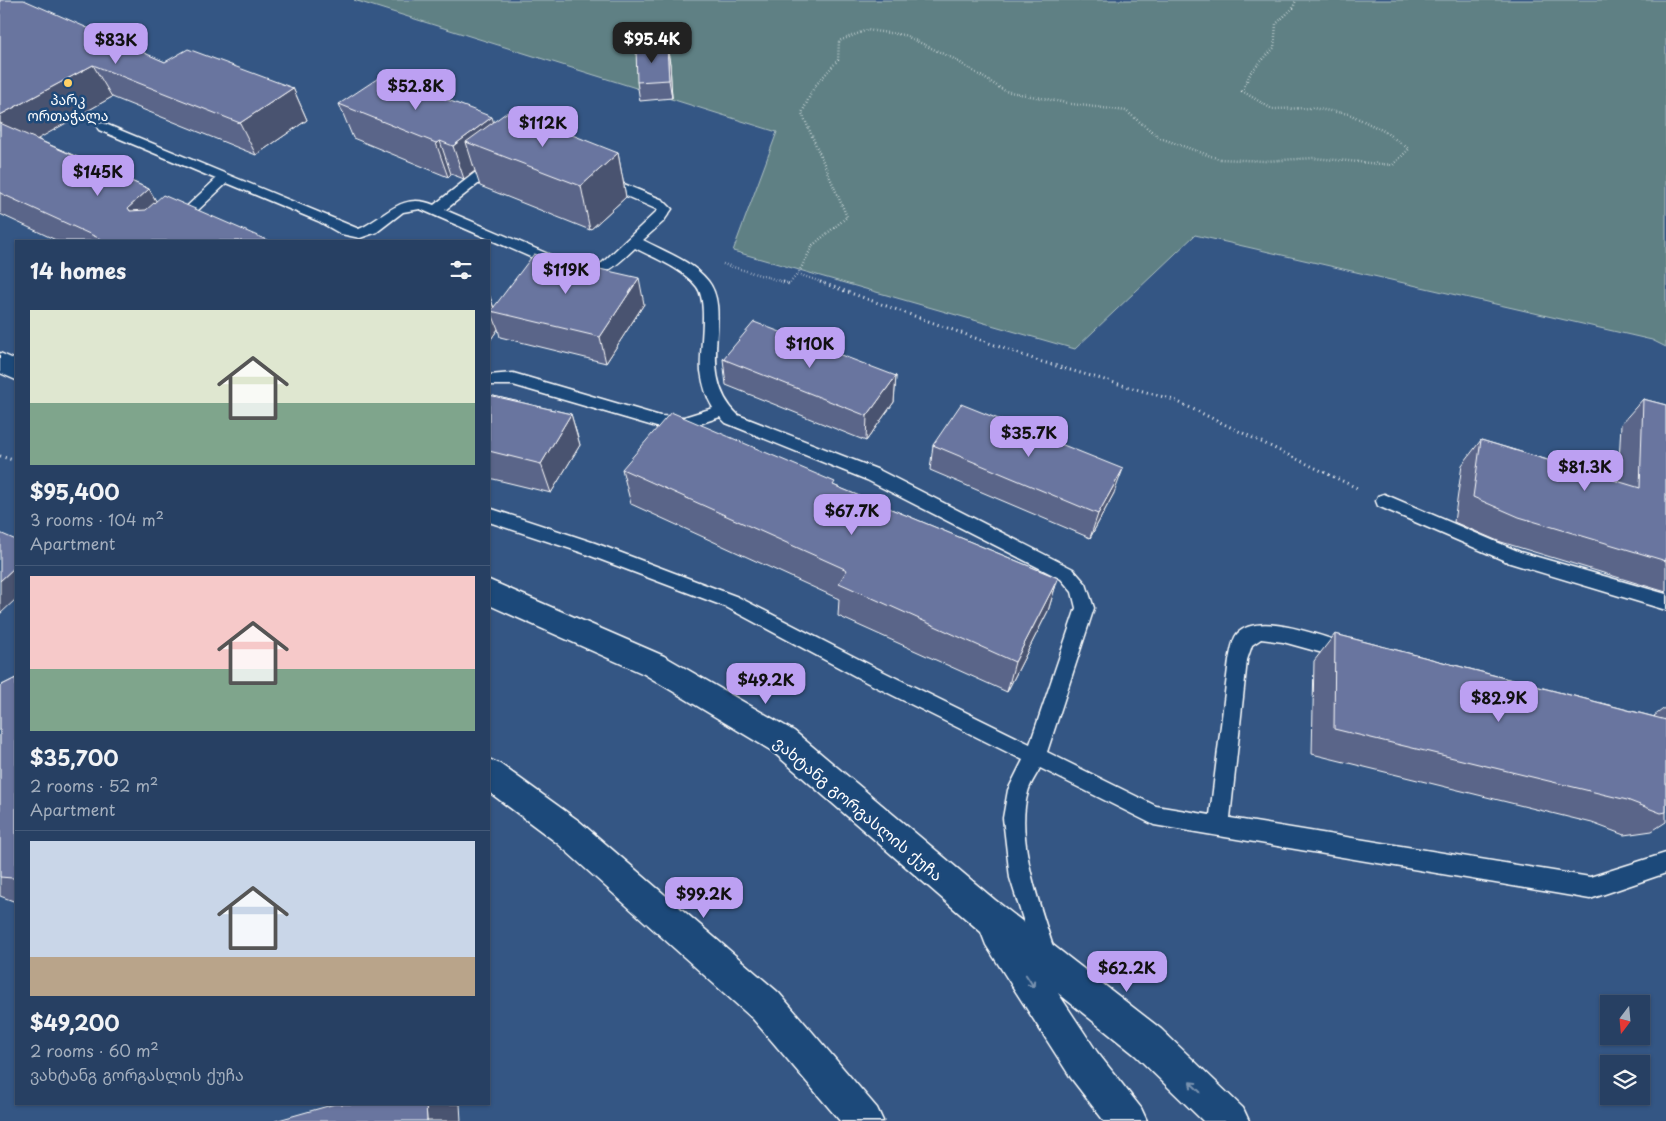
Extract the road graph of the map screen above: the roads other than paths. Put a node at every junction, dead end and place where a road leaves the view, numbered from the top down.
1 (102, 127) dead end
2 (505, 155) edge
3 (589, 175) edge
4 (225, 178) junction
5 (435, 211) junction
6 (157, 240) edge
7 (634, 241) junction
8 (0, 362) edge
9 (15, 370) edge
10 (490, 380) edge
11 (722, 411) junction
12 (1384, 501) road end
13 (490, 516) edge
14 (490, 592) edge
15 (1666, 602) edge
16 (1368, 657) edge
17 (1036, 756) junction
18 (490, 775) edge
19 (1218, 826) junction
20 (1666, 863) edge
21 (983, 912) junction
22 (1047, 962) junction
23 (864, 1121) edge
24 (1128, 1121) edge
25 (1230, 1121) edge

1 - 4 lane
2 - 5 lane
3 - 7 lane
4 - 5 lane
4 - 6 lane
5 - 7 lane
7 - 11 lane
8 - 9 street
10 - 11 lane
11 - 17 lane
12 - 15 lane
13 - 17 lane
14 - 21 street, ვახტანგ გორგასლის ქუჩა
16 - 19 lane
17 - 19 lane
17 - 22 lane
18 - 23 street
19 - 20 lane
21 - 22 street, ვახტანგ გორგასლის ქუჩა
21 -> 24 street, ვახტანგ გორგასლის ქუჩა
25 -> 22 street, ვახტანგ გორგასლის ქუჩა

